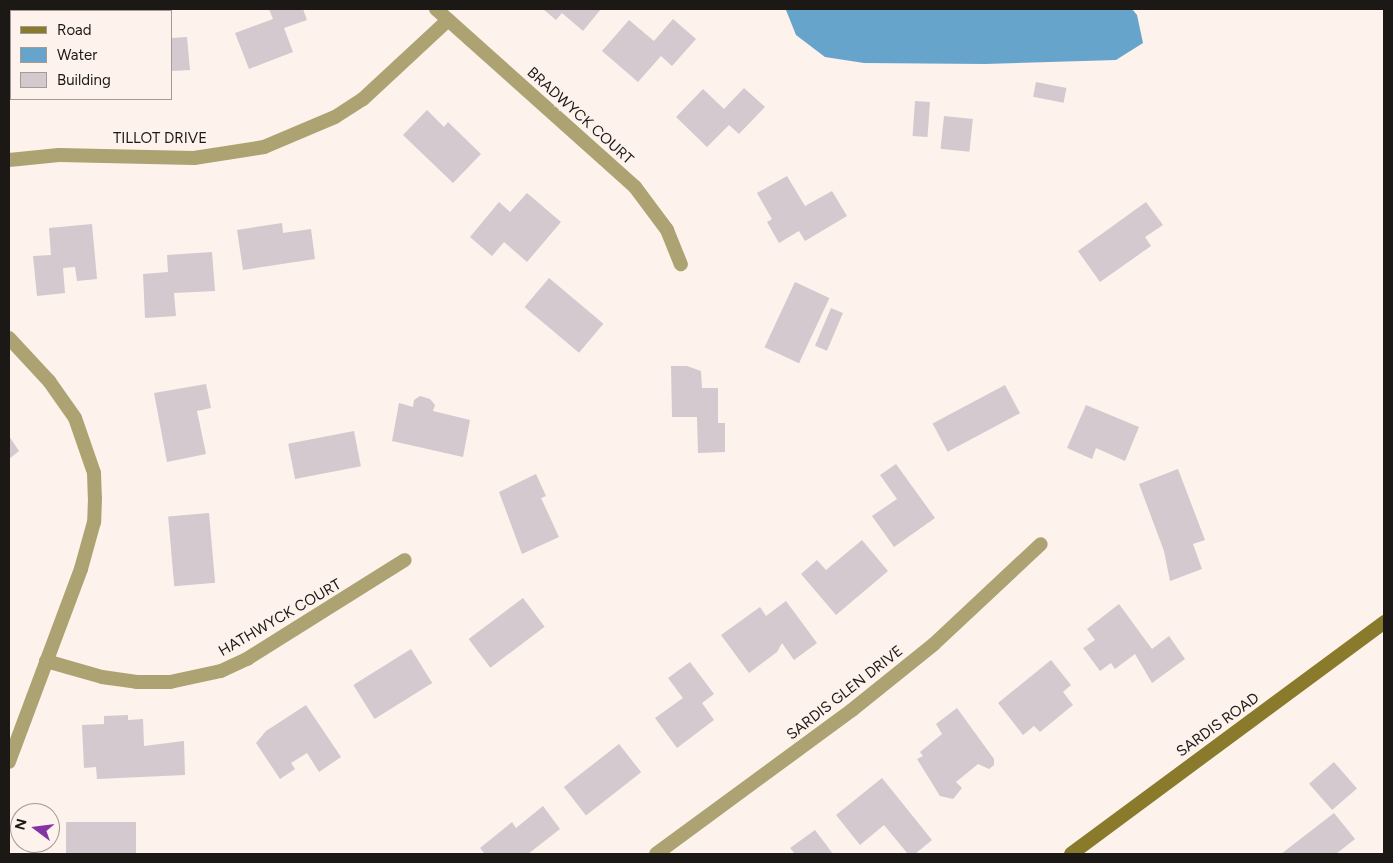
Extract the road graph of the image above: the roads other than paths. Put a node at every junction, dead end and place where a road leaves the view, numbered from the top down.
1 (436, 9) edge
2 (448, 20) junction
3 (9, 160) edge
4 (681, 264) dead end
5 (9, 338) edge
6 (1041, 544) dead end
7 (405, 560) dead end
8 (1384, 622) edge
9 (46, 661) junction
10 (9, 762) edge
11 (656, 854) edge
12 (1071, 854) edge

1 - 2 street, BRADWYCK COURT
2 - 3 street, TILLOT DRIVE
2 - 4 street, BRADWYCK COURT
5 - 9 street
6 - 11 street, SARDIS GLEN DRIVE
7 - 9 street, HATHWYCK COURT
8 - 12 main road, SARDIS ROAD
9 - 10 street

